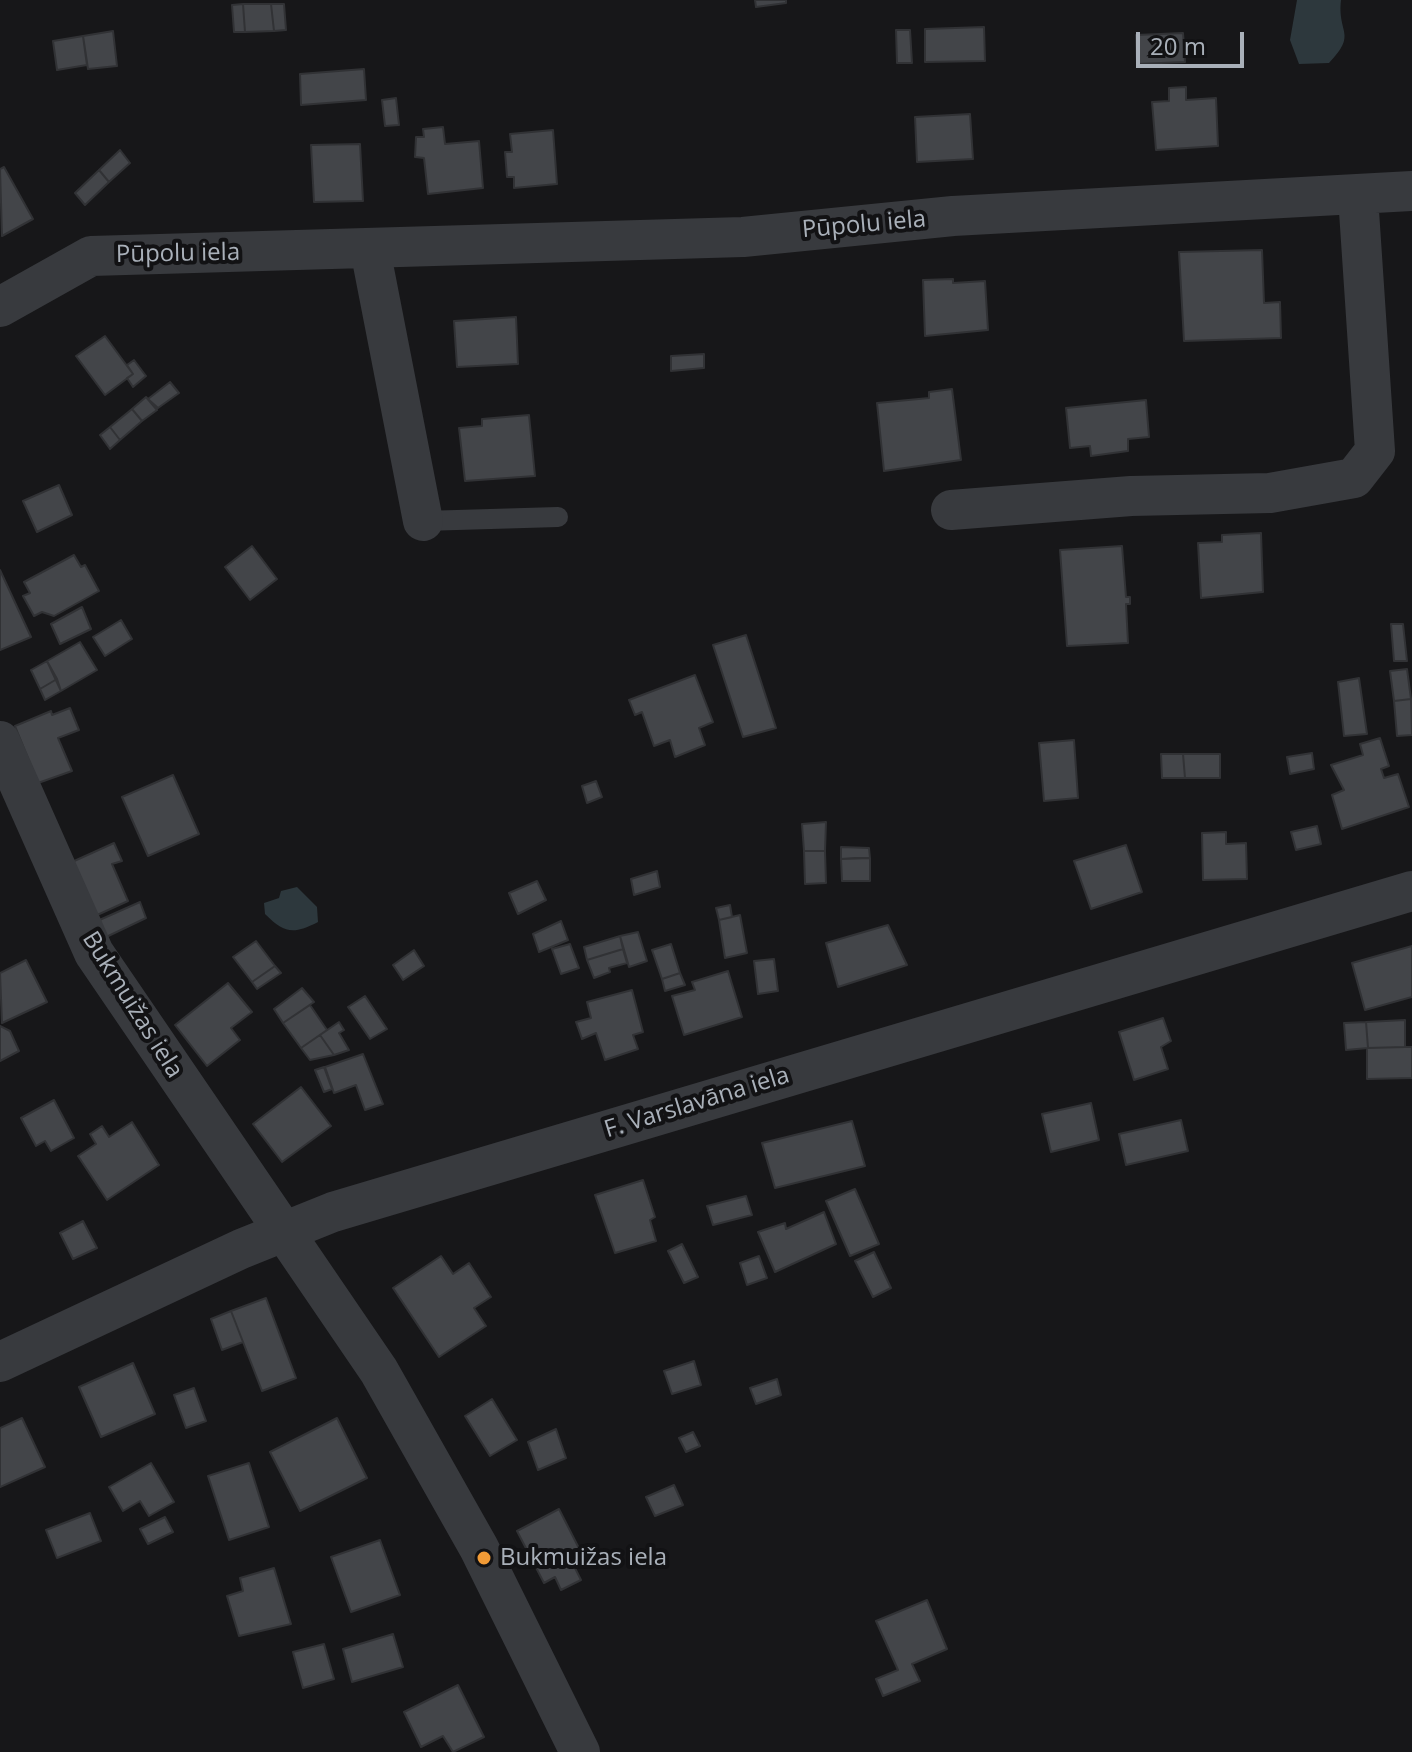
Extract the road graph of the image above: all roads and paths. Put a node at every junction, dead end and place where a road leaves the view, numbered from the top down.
1 (1412, 191) edge
2 (1358, 196) junction
3 (370, 249) junction
4 (0, 307) edge
5 (951, 510) dead end
6 (558, 517) dead end
7 (423, 521) joint
8 (0, 741) edge
9 (1412, 891) edge
10 (285, 1231) junction
11 (0, 1362) edge
12 (580, 1752) edge

1 - 2 street, Pūpolu iela
2 - 3 street, Pūpolu iela
2 - 5 street
3 - 4 street, Pūpolu iela
3 - 7 street
6 - 7 lane
8 - 10 street, Bukmuižas iela
9 - 10 street, F. Varslavāna iela
10 - 11 street, F. Varslavāna iela
10 - 12 street, Bukmuižas iela

